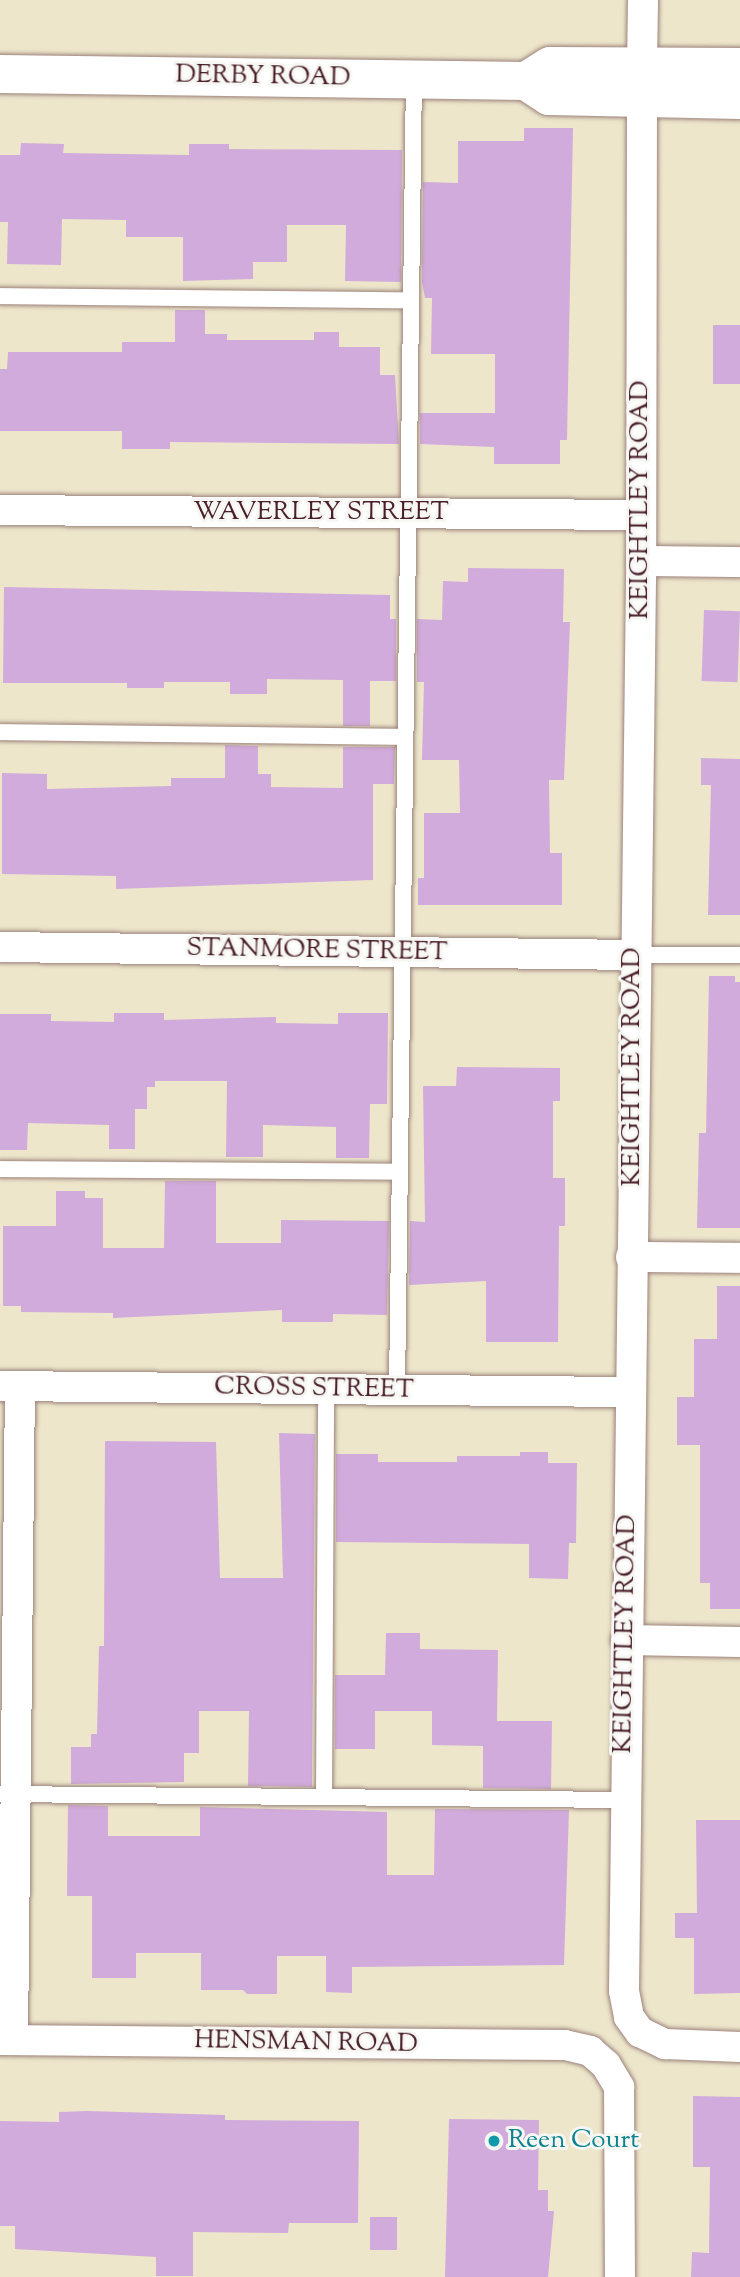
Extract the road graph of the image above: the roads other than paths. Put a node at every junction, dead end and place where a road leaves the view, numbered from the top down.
1 (643, 0) edge
2 (740, 67) edge
3 (0, 74) edge
4 (414, 79) junction
5 (642, 82) junction
6 (740, 100) edge
7 (0, 296) edge
8 (411, 300) junction
9 (0, 510) edge
10 (408, 513) junction
11 (641, 515) junction
12 (641, 561) junction
13 (740, 562) edge
14 (0, 732) edge
15 (405, 737) junction
16 (0, 947) edge
17 (403, 952) junction
18 (633, 955) junction
19 (740, 955) edge
20 (0, 1169) edge
21 (400, 1172) junction
22 (631, 1257) junction
23 (740, 1258) edge
24 (10, 1386) edge
25 (326, 1389) junction
26 (397, 1390) junction
27 (629, 1392) junction
28 (626, 1640) junction
29 (740, 1642) edge
30 (8, 1794) edge
31 (324, 1797) junction
32 (624, 1800) junction
33 (7, 2040) edge
34 (740, 2047) edge
35 (620, 2277) edge

1 - 5 street, KEIGHTLEY ROAD
2 - 5 street, DERBY ROAD
3 - 4 street, DERBY ROAD
4 - 5 street, DERBY ROAD
4 - 8 lane
5 - 6 street, DERBY ROAD
5 - 11 street, KEIGHTLEY ROAD
7 - 8 lane
8 - 10 lane
9 - 10 street, WAVERLEY STREET
10 - 11 street, WAVERLEY STREET
10 - 15 lane
11 - 12 street, KEIGHTLEY ROAD
12 - 13 street
12 - 18 street, KEIGHTLEY ROAD
14 - 15 lane
15 - 17 lane
16 - 17 street, STANMORE STREET
17 - 18 street, STANMORE STREET
17 - 21 lane
18 - 19 lane
18 - 22 street, KEIGHTLEY ROAD
20 - 21 lane
21 - 26 lane
22 - 23 street
22 - 27 street, KEIGHTLEY ROAD
24 - 25 street, CROSS STREET
24 - 30 street
25 - 26 street, CROSS STREET
25 - 31 lane
26 - 27 street, CROSS STREET
27 - 28 street, KEIGHTLEY ROAD
28 - 29 street
28 - 32 street, KEIGHTLEY ROAD
30 - 31 lane
30 - 33 street
31 - 32 lane
32 - 34 street, KEIGHTLEY ROAD
33 - 35 street, HENSMAN ROAD

